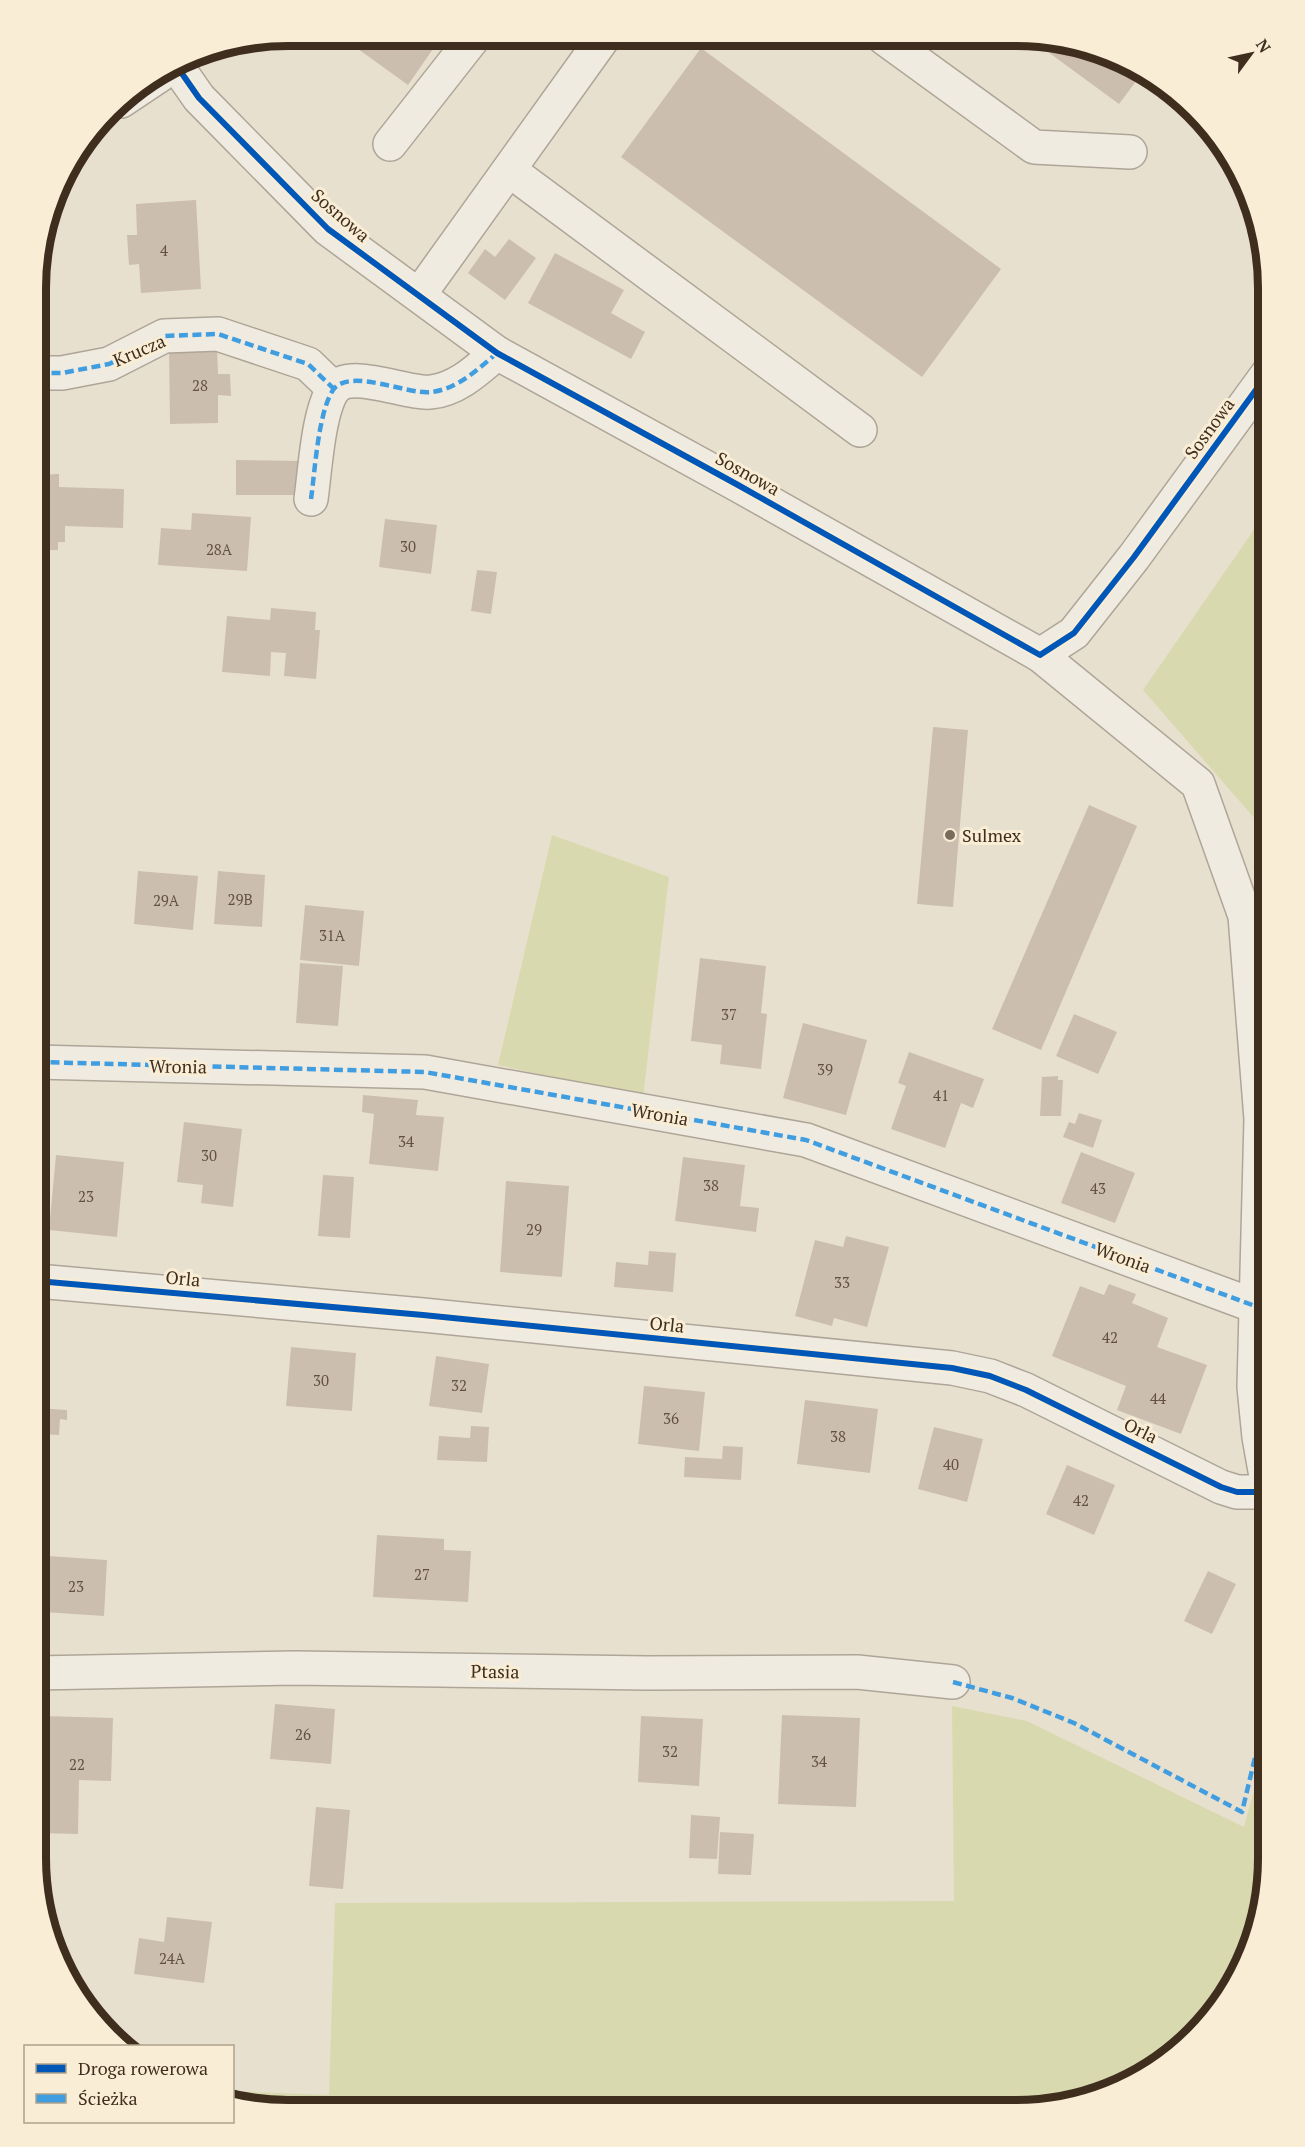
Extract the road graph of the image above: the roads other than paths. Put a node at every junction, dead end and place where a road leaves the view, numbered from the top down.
1 (467, 46) edge
2 (598, 46) edge
3 (895, 46) edge
4 (181, 72) edge
5 (390, 144) dead end
6 (1130, 152) dead end
7 (508, 170) junction
8 (418, 295) junction
9 (497, 352) junction
10 (46, 373) edge
11 (1258, 387) edge
12 (334, 389) junction
13 (860, 430) dead end
14 (311, 499) dead end
15 (1040, 655) junction
16 (46, 1062) edge
17 (1258, 1081) edge
18 (1258, 1212) edge
19 (46, 1282) edge
20 (1255, 1306) junction
21 (1258, 1427) edge
22 (1258, 1492) edge
23 (46, 1673) edge
24 (953, 1682) dead end

1 - 5 street
2 - 7 street
3 - 6 street
4 - 8 street, Sosnowa
7 - 8 street
7 - 13 street
8 - 9 street, Sosnowa
9 - 12 street
9 - 15 street, Sosnowa
10 - 12 street, Krucza
11 - 15 street, Sosnowa
12 - 14 street
15 - 17 street
16 - 20 street, Wronia
18 - 20 street
19 - 22 street, Orla
20 - 21 street
23 - 24 street, Ptasia

